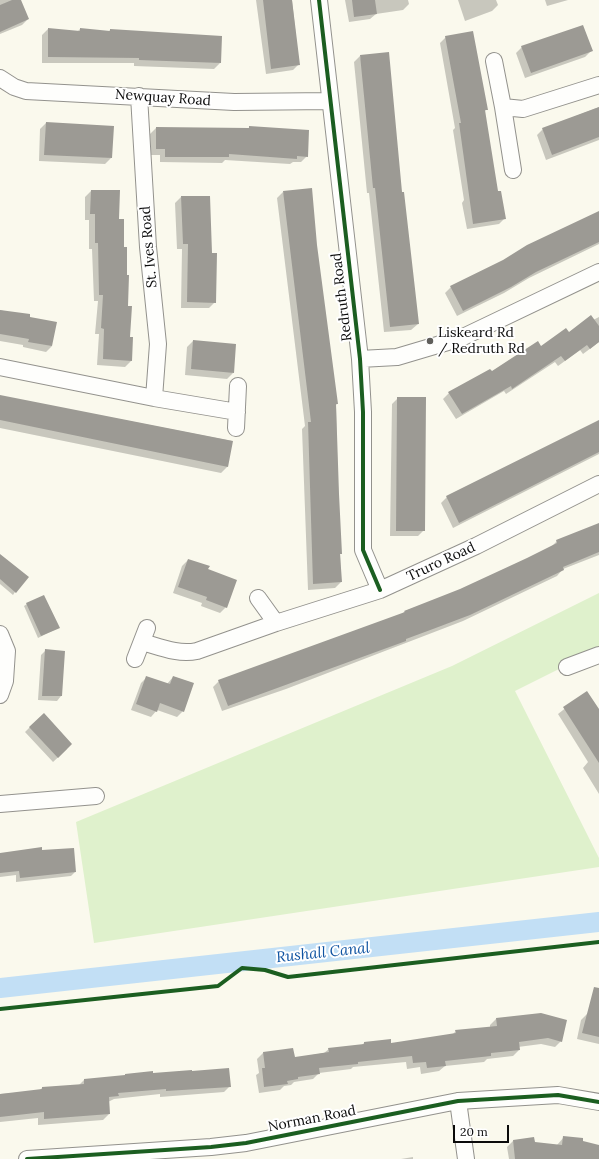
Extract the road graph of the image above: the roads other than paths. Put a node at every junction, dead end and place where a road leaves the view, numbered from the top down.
1 (319, 0) edge
2 (494, 61) dead end
3 (0, 78) edge
4 (599, 85) edge
5 (139, 96) junction
6 (330, 102) junction
7 (503, 107) junction
8 (513, 170) dead end
9 (599, 272) edge
10 (360, 359) junction
11 (0, 367) edge
12 (238, 386) dead end
13 (154, 398) junction
14 (237, 412) junction
15 (236, 428) dead end
16 (599, 484) edge
17 (380, 590) junction
18 (258, 598) dead end
19 (276, 623) junction
20 (0, 634) edge
21 (599, 655) edge
22 (135, 658) dead end
23 (567, 667) dead end
24 (0, 694) edge
25 (96, 796) dead end
26 (0, 804) edge
27 (458, 1101) junction
28 (599, 1102) edge
29 (28, 1159) edge
30 (466, 1159) edge

1 - 6 street, Redruth Road
2 - 7 street
3 - 5 street, Newquay Road
4 - 7 street
5 - 6 street, Newquay Road
5 - 13 street, St. Ives Road
6 - 10 street, Redruth Road
7 - 8 street
9 - 10 street
10 - 17 street, Redruth Road
11 - 13 street
12 - 14 street
13 - 14 street
14 - 15 street
16 - 17 street, Truro Road
17 - 19 street, Truro Road
18 - 19 street
19 - 22 street, Truro Road
20 - 24 street
21 - 23 street
25 - 26 street
27 - 28 street, Norman Road
27 - 29 street, Norman Road
27 - 30 street

